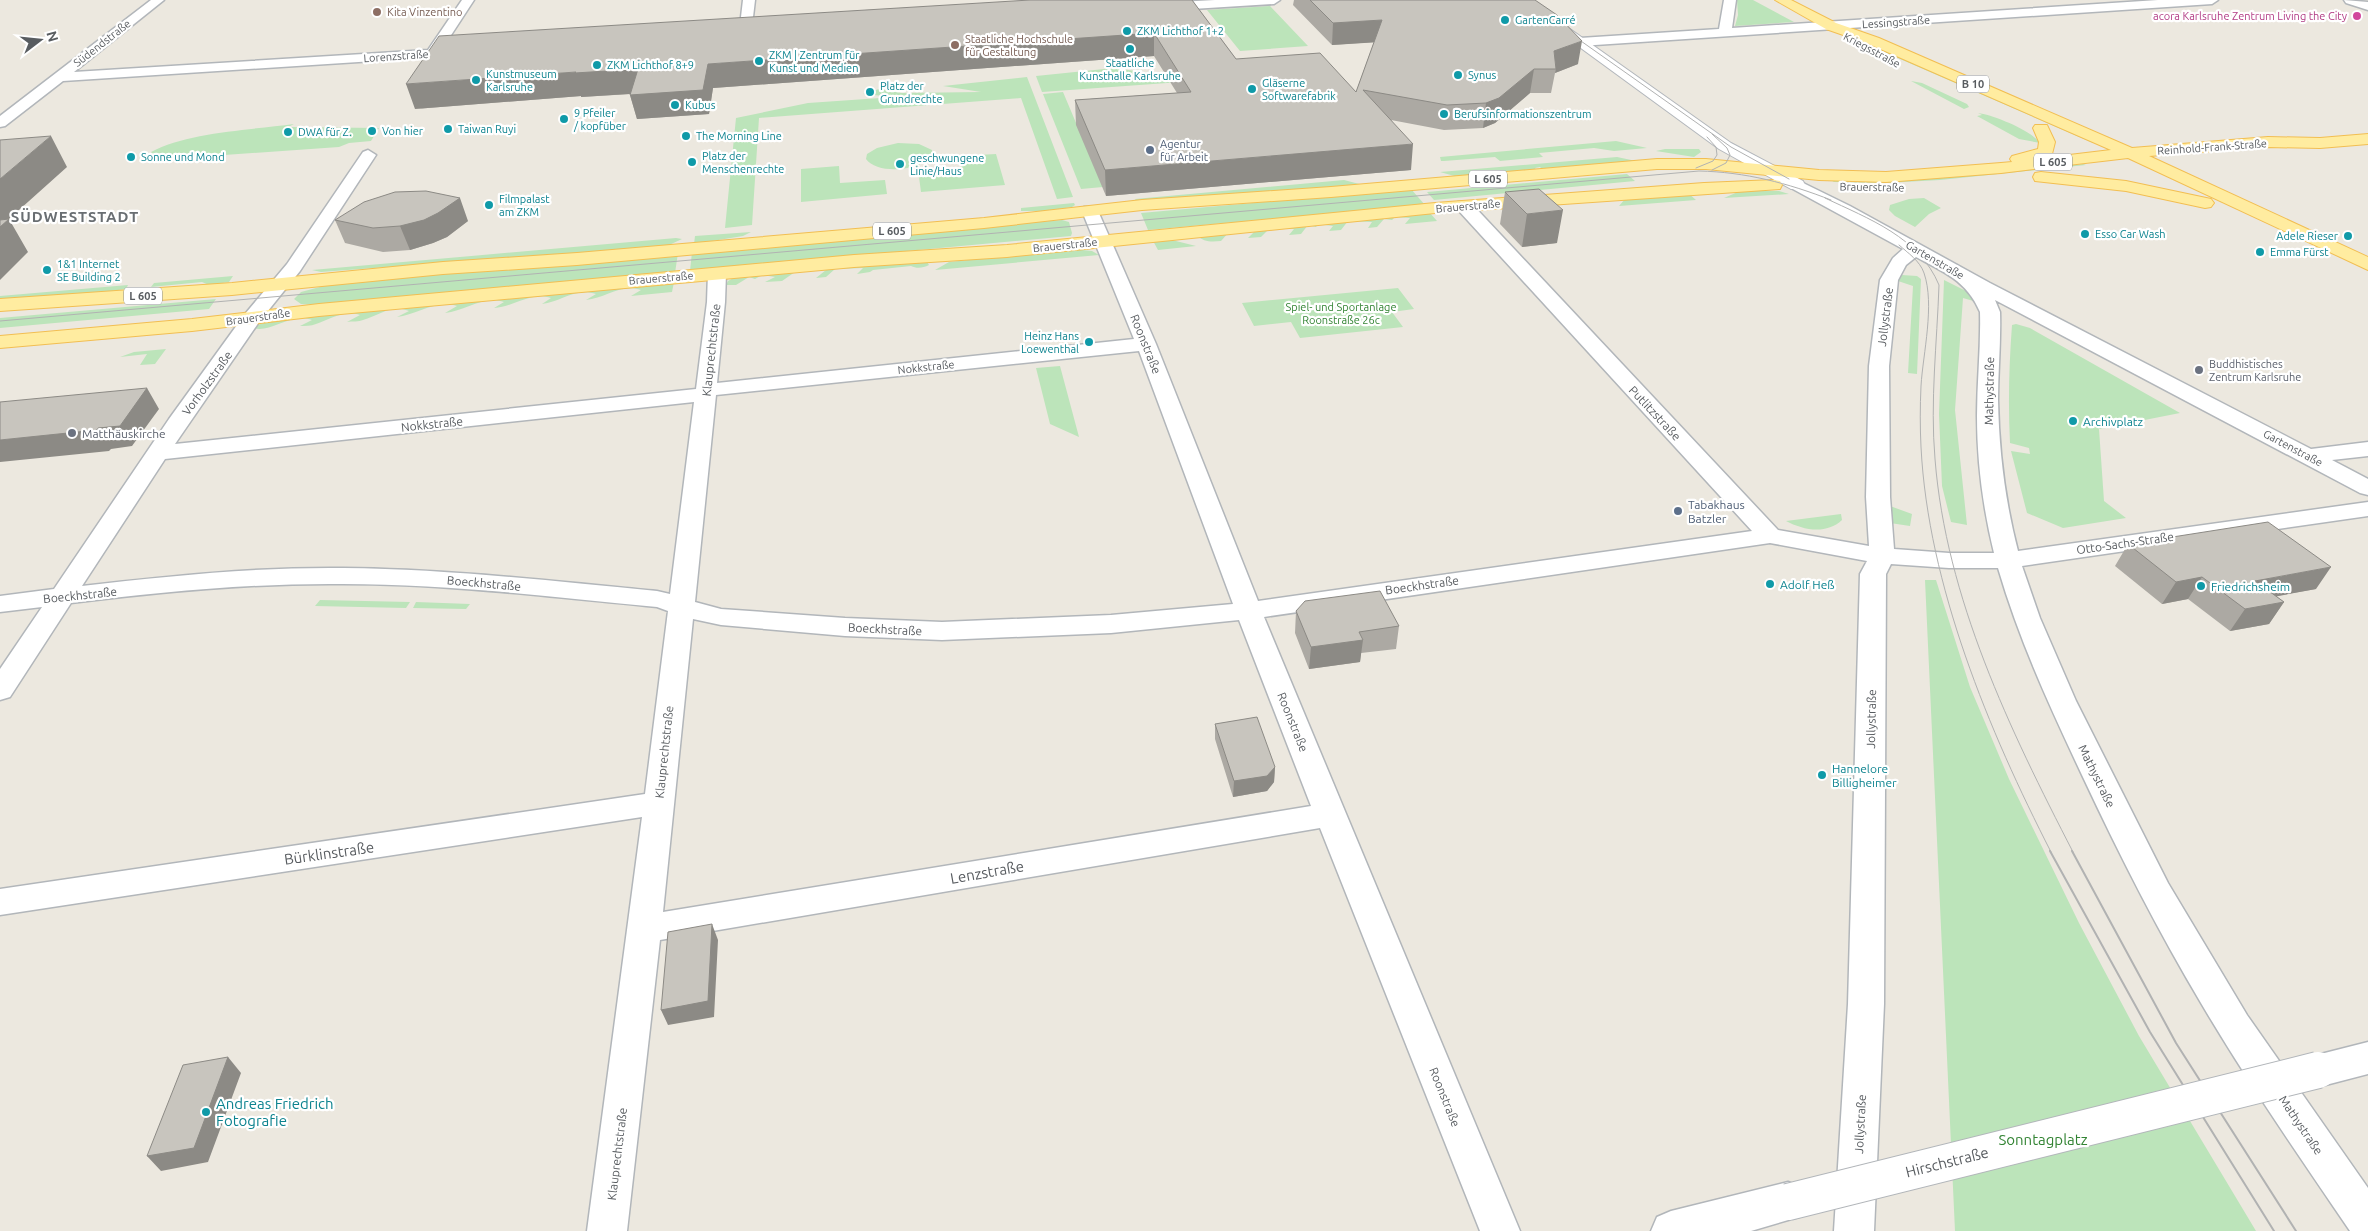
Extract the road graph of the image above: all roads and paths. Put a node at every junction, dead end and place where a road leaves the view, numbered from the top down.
1 (158, 0) edge
2 (468, 0) edge
3 (748, 0) edge
4 (1274, 0) edge
5 (1520, 0) edge
6 (1730, 0) edge
7 (1781, 0) edge
8 (2212, 0) edge
9 (2350, 0) edge
10 (2368, 6) edge
11 (1146, 8) edge
12 (1831, 26) junction
13 (1725, 31) junction
14 (730, 35) edge
15 (1580, 42) junction
16 (478, 51) edge
17 (432, 54) junction
18 (58, 77) junction
19 (0, 123) edge
20 (2072, 126) junction
21 (2041, 128) junction
22 (2368, 139) edge
23 (2320, 143) junction
24 (2227, 144) junction
25 (368, 155) dead end
26 (2105, 156) junction
27 (2130, 160) junction
28 (2211, 164) junction
29 (2155, 165) junction
30 (2000, 168) junction
31 (1769, 171) junction
32 (2041, 177) junction
33 (1797, 185) junction
34 (2212, 199) junction
35 (1464, 206) junction
36 (1090, 211) junction
37 (1103, 241) junction
38 (1914, 249) junction
39 (2368, 264) edge
40 (717, 273) junction
41 (1969, 280) junction
42 (2368, 280) edge
43 (282, 283) junction
44 (0, 305) edge
45 (252, 318) junction
46 (0, 342) edge
47 (1146, 344) junction
48 (706, 392) junction
49 (2368, 449) edge
50 (158, 453) junction
51 (2310, 456) junction
52 (2368, 488) edge
53 (2368, 510) edge
54 (1770, 536) junction
55 (1882, 556) junction
56 (2009, 560) junction
57 (60, 597) junction
58 (0, 604) edge
59 (682, 605) junction
60 (1248, 611) junction
61 (0, 690) edge
62 (659, 804) junction
63 (1330, 815) junction
64 (0, 902) edge
65 (644, 929) junction
66 (2368, 1058) edge
67 (2368, 1222) edge
68 (607, 1231) edge
69 (1500, 1231) edge
70 (1671, 1231) edge
71 (1854, 1231) edge

1 - 18 street, Südendstraße
2 - 17 street
3 - 14 street
4 - 11 street
5 - 15 street, Gartenstraße
6 - 13 street
7 - 12 main road, B 10
8 - 12 street, Lessingstraße
9 - 10 street
12 - 13 street, Lessingstraße
12 - 20 main road, Kriegsstraße / B 10
12 - 21 main road, Kriegsstraße / B 10
13 - 15 street, Lessingstraße
15 - 31 street, Gartenstraße
16 - 17 street, Lorenzstraße
17 - 18 street, Lorenzstraße
18 - 19 street, Südendstraße
20 - 24 main road
20 - 27 main road, Kriegsstraße / B 10
21 - 26 main road, Kriegsstraße / B 10
21 - 30 main road
22 - 23 main road, Reinhold-Frank-Straße / L 605
23 - 24 main road, Reinhold-Frank-Straße / L 605
23 - 28 main road, Reinhold-Frank-Straße / L 605
24 - 27 main road, Reinhold-Frank-Straße / L 605
25 - 43 street, Vorholzstraße
26 - 27 main road, Kriegsstraße / B 10
26 - 30 main road, Brauerstraße / L 605
27 - 29 main road, Reinhold-Frank-Straße / L 605
27 - 32 main road, Brauerstraße / L 605
27 - 34 main road, Kriegsstraße / B 10
28 - 29 main road, Reinhold-Frank-Straße / L 605
28 - 34 main road
29 - 34 main road, Kriegsstraße / B 10
30 - 31 main road, Brauerstraße / L 605
31 - 33 street, Gartenstraße
31 - 36 main road, Brauerstraße / L 605
32 - 33 main road, Brauerstraße / L 605
32 - 34 main road
33 - 35 main road, Brauerstraße / L 605
33 - 38 street, Gartenstraße
34 - 39 main road, Kriegsstraße / B 10
34 - 42 main road, Kriegsstraße / B 10
35 - 37 main road, Brauerstraße / L 605
35 - 54 street, Putlitzstraße
36 - 37 street, Roonstraße
36 - 43 main road, Brauerstraße / L 605
37 - 40 main road, Brauerstraße / L 605
37 - 47 street, Roonstraße
38 - 41 street, Gartenstraße
38 - 55 street, Jollystraße
40 - 45 main road, Brauerstraße / L 605
40 - 48 street, Klauprechtstraße
41 - 51 street, Gartenstraße
41 - 56 street, Mathystraße
43 - 44 main road, Brauerstraße / L 605
43 - 45 street, Vorholzstraße
45 - 46 main road, Brauerstraße / L 605
45 - 50 street, Vorholzstraße
47 - 48 street, Nokkstraße
47 - 60 street, Roonstraße
48 - 50 street, Nokkstraße
48 - 59 street, Klauprechtstraße
49 - 51 street
50 - 57 street, Vorholzstraße
51 - 52 street, Gartenstraße
53 - 56 street, Otto-Sachs-Straße
54 - 55 street
54 - 60 street, Boeckhstraße
55 - 56 street, Otto-Sachs-Straße
55 - 71 street, Jollystraße
56 - 67 street, Mathystraße
57 - 58 street, Boeckhstraße
57 - 59 street, Boeckhstraße
57 - 61 street, Vorholzstraße
59 - 60 street, Boeckhstraße
59 - 62 street, Klauprechtstraße
60 - 63 street, Roonstraße
62 - 64 street, Bürklinstraße
62 - 65 street, Klauprechtstraße
63 - 65 street, Lenzstraße
63 - 69 street, Roonstraße
65 - 68 street, Klauprechtstraße
66 - 70 street, Hirschstraße, bridge

